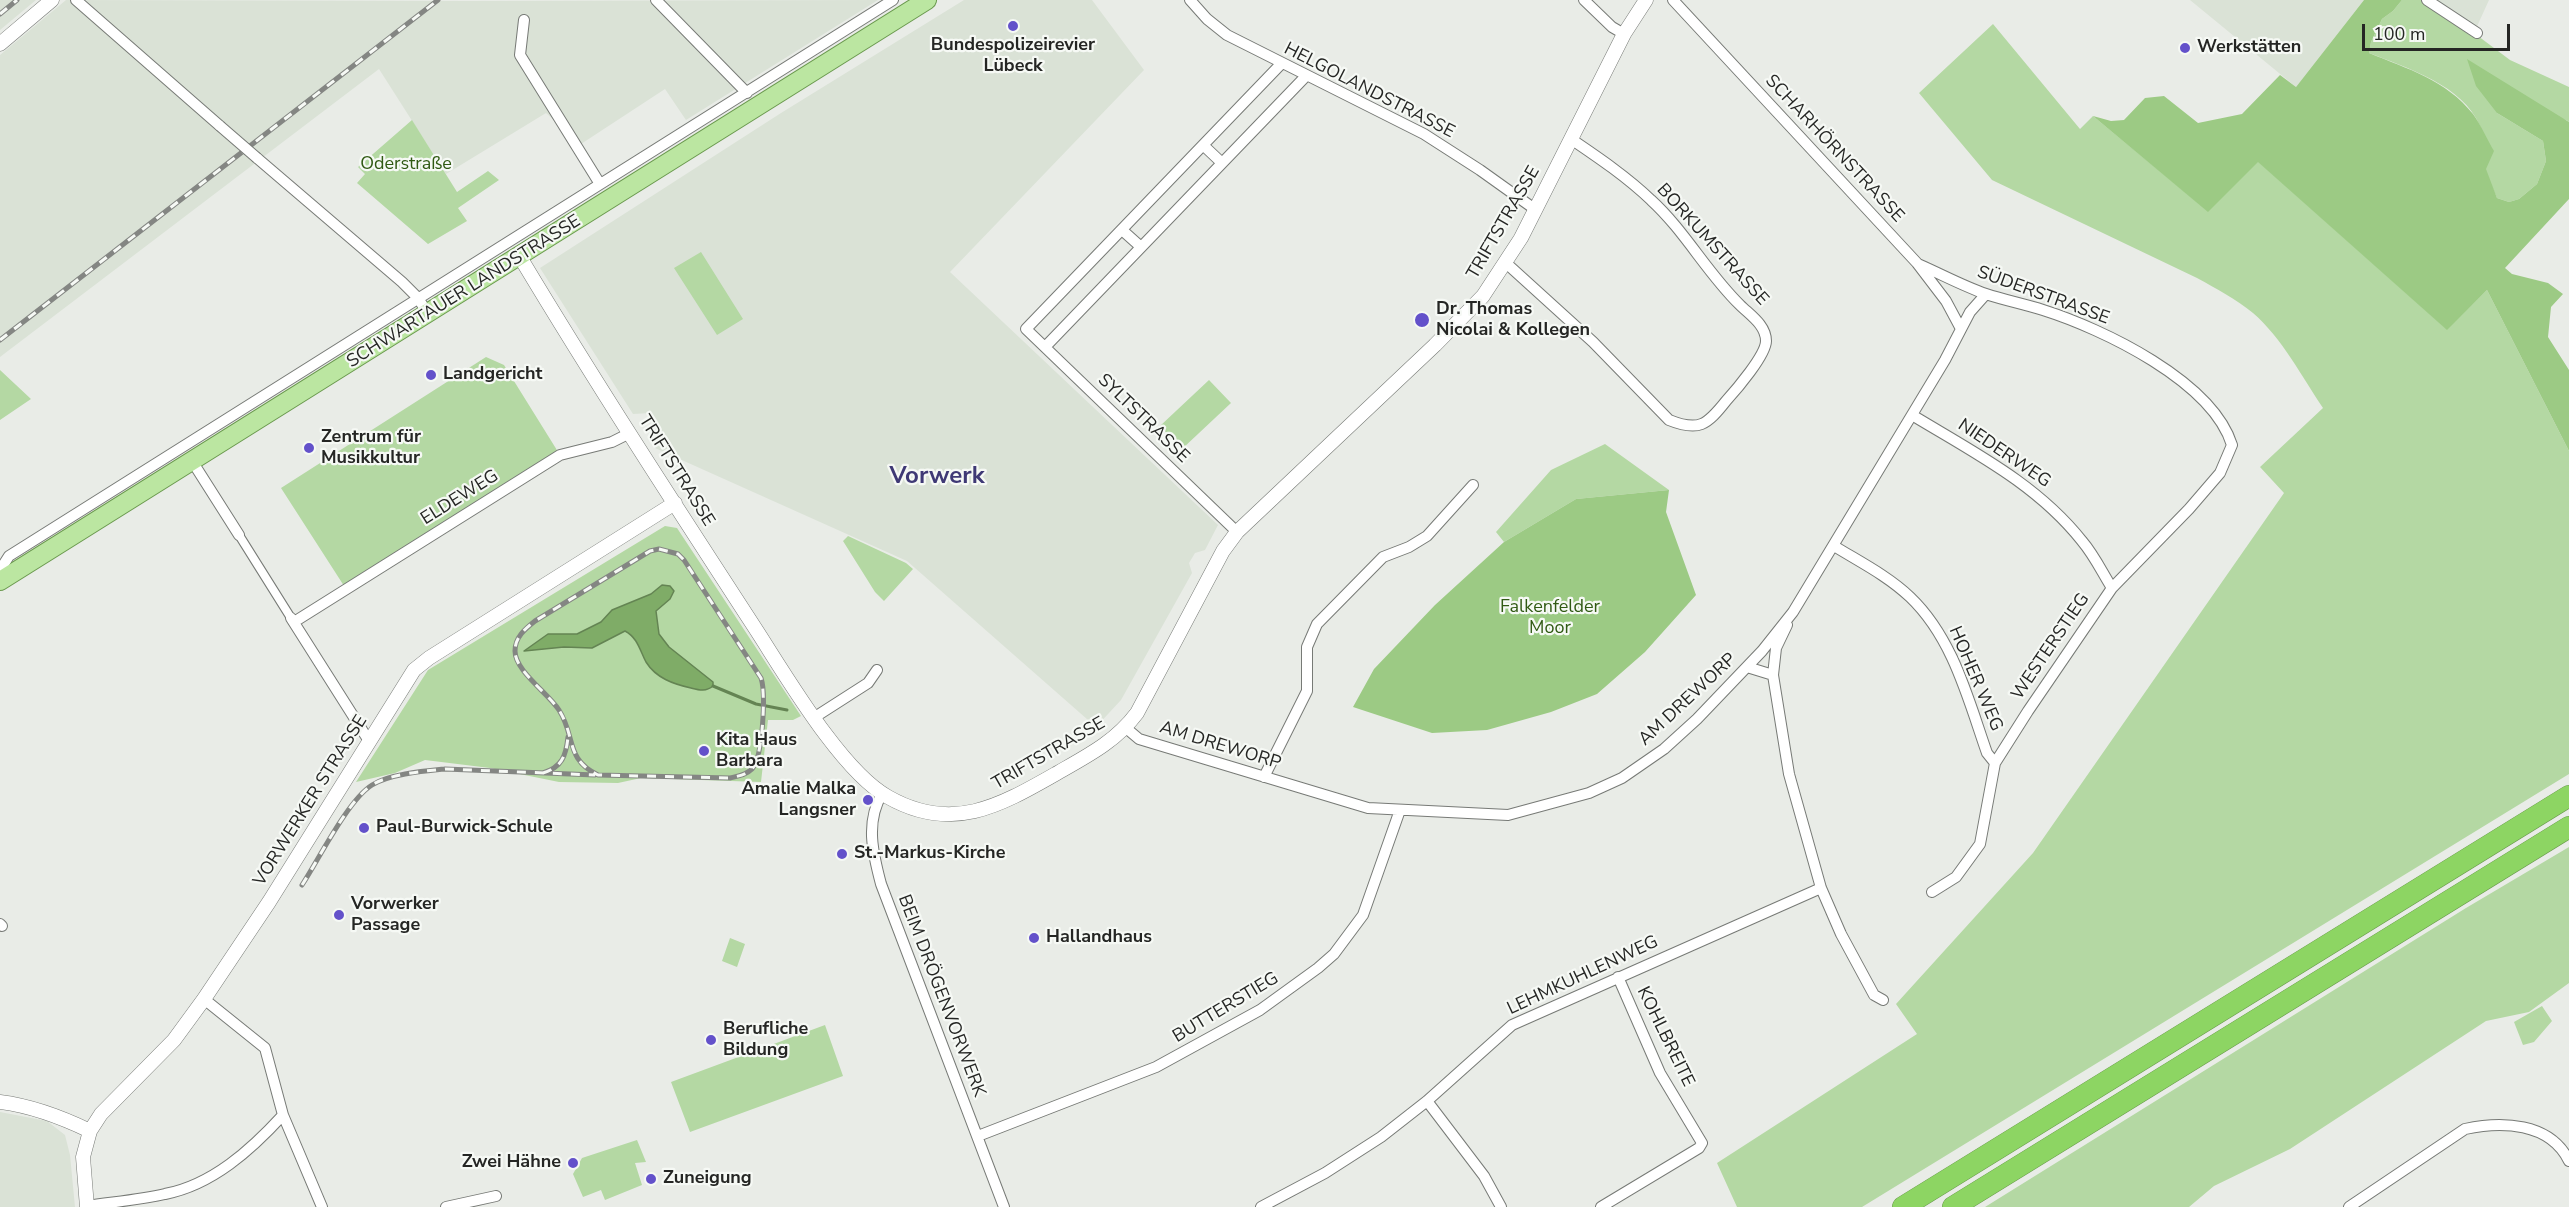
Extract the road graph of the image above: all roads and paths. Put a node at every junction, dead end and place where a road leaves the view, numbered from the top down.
1 (52, 0) edge
2 (76, 0) edge
3 (656, 0) edge
4 (893, 0) edge
5 (927, 0) edge
6 (1190, 0) edge
7 (1584, 0) edge
8 (1646, 0) edge
9 (1673, 0) edge
10 (2427, 0) edge
11 (524, 20) dead end
12 (2477, 33) dead end
13 (1624, 34) junction
14 (0, 44) edge
15 (1281, 64) junction
16 (1306, 76) junction
17 (747, 93) junction
18 (1571, 139) junction
19 (1203, 146) junction
20 (1222, 163) junction
21 (600, 184) junction
22 (1536, 210) junction
23 (1122, 230) junction
24 (1141, 248) junction
25 (520, 257) junction
26 (1506, 263) junction
27 (1918, 264) junction
28 (1986, 294) junction
29 (423, 306) junction
30 (1961, 328) junction
31 (1045, 347) junction
32 (1912, 415) junction
33 (630, 433) junction
34 (2230, 438) joint
35 (192, 461) junction
36 (1473, 485) dead end
37 (675, 503) junction
38 (1237, 532) junction
39 (239, 535) joint
40 (1834, 546) junction
41 (0, 570) edge
42 (0, 581) edge
43 (2112, 588) junction
44 (1793, 612) junction
45 (293, 620) junction
46 (1747, 667) junction
47 (877, 670) dead end
48 (1773, 675) junction
49 (815, 717) junction
50 (1126, 728) junction
51 (369, 741) junction
52 (1995, 763) junction
53 (1264, 777) junction
54 (882, 794) junction
55 (2569, 796) edge
56 (1400, 810) junction
57 (2569, 827) edge
58 (1821, 888) junction
59 (1932, 892) dead end
60 (1618, 977) junction
61 (204, 999) junction
62 (1883, 1000) dead end
63 (1427, 1101) junction
64 (0, 1102) edge
65 (283, 1115) junction
66 (90, 1131) junction
67 (978, 1136) junction
68 (2569, 1161) edge
69 (496, 1196) dead end
70 (86, 1206) edge
71 (322, 1207) edge
72 (446, 1207) edge
73 (1004, 1207) edge
74 (1261, 1207) edge
75 (1501, 1207) edge
76 (1601, 1207) edge
77 (1903, 1207) edge
78 (1953, 1207) edge
79 (2349, 1207) edge

1 - 14 street
2 - 29 street, bridge
3 - 17 street
4 - 17 street, SCHWARTAUER LANDSTRASSE
5 - 25 main road, SCHWARTAUER LANDSTRASSE
6 - 15 street, HELGOLANDSTRASSE
7 - 13 street
8 - 13 street, TRIFTSTRASSE
9 - 27 street, SCHARHÖRNSTRASSE
10 - 12 street
11 - 21 street
13 - 18 street, TRIFTSTRASSE
15 - 16 street, HELGOLANDSTRASSE
15 - 19 street
16 - 20 street
16 - 22 street, HELGOLANDSTRASSE
17 - 21 street, SCHWARTAUER LANDSTRASSE
18 - 22 street, TRIFTSTRASSE
18 - 26 street, BORKUMSTRASSE
19 - 20 street
19 - 23 street
20 - 24 street
21 - 29 street, SCHWARTAUER LANDSTRASSE
22 - 26 street, TRIFTSTRASSE
23 - 24 street
23 - 31 street, SYLTSTRASSE
24 - 31 street
25 - 29 main road, SCHWARTAUER LANDSTRASSE
25 - 33 street, TRIFTSTRASSE
26 - 38 street, TRIFTSTRASSE
27 - 28 street, SÜDERSTRASSE
27 - 30 street, SCHARHÖRNSTRASSE
28 - 30 street, AM DREWORP
28 - 34 street, SÜDERSTRASSE
29 - 35 main road, SCHWARTAUER LANDSTRASSE
29 - 41 street, SCHWARTAUER LANDSTRASSE
30 - 32 street, AM DREWORP
31 - 38 street, SYLTSTRASSE
32 - 40 street, AM DREWORP
32 - 43 street, NIEDERWEG
33 - 37 street, TRIFTSTRASSE
33 - 45 street, ELDEWEG
34 - 43 street, WESTERSTIEG
35 - 39 street
35 - 42 main road, SCHWARTAUER LANDSTRASSE
36 - 53 street
37 - 49 street, TRIFTSTRASSE
37 - 51 street, VORWERKER STRASSE
38 - 50 street, TRIFTSTRASSE
39 - 45 street
40 - 44 street, AM DREWORP
40 - 52 street, HOHER WEG
43 - 52 street, WESTERSTIEG
44 - 46 street, AM DREWORP
44 - 48 street
45 - 51 street
46 - 48 street
46 - 56 street, AM DREWORP
47 - 49 street
48 - 58 street
49 - 54 street, TRIFTSTRASSE
50 - 53 street, AM DREWORP
50 - 54 street, TRIFTSTRASSE
51 - 61 street, VORWERKER STRASSE
52 - 59 street, WESTERSTIEG
53 - 56 street, AM DREWORP
54 - 67 street, BEIM DRÖGENVORWERK
55 - 77 highway
56 - 67 street, BUTTERSTIEG
57 - 78 highway
58 - 60 street, LEHMKUHLENWEG
58 - 62 street
60 - 63 street, LEHMKUHLENWEG
60 - 76 street, KOHLBREITE
61 - 65 street
61 - 66 street, VORWERKER STRASSE
63 - 74 street, LEHMKUHLENWEG
63 - 75 street
64 - 66 street
65 - 70 street
65 - 71 street
66 - 70 street, VORWERKER STRASSE
67 - 73 street, BEIM DRÖGENVORWERK
68 - 79 street
69 - 72 street

